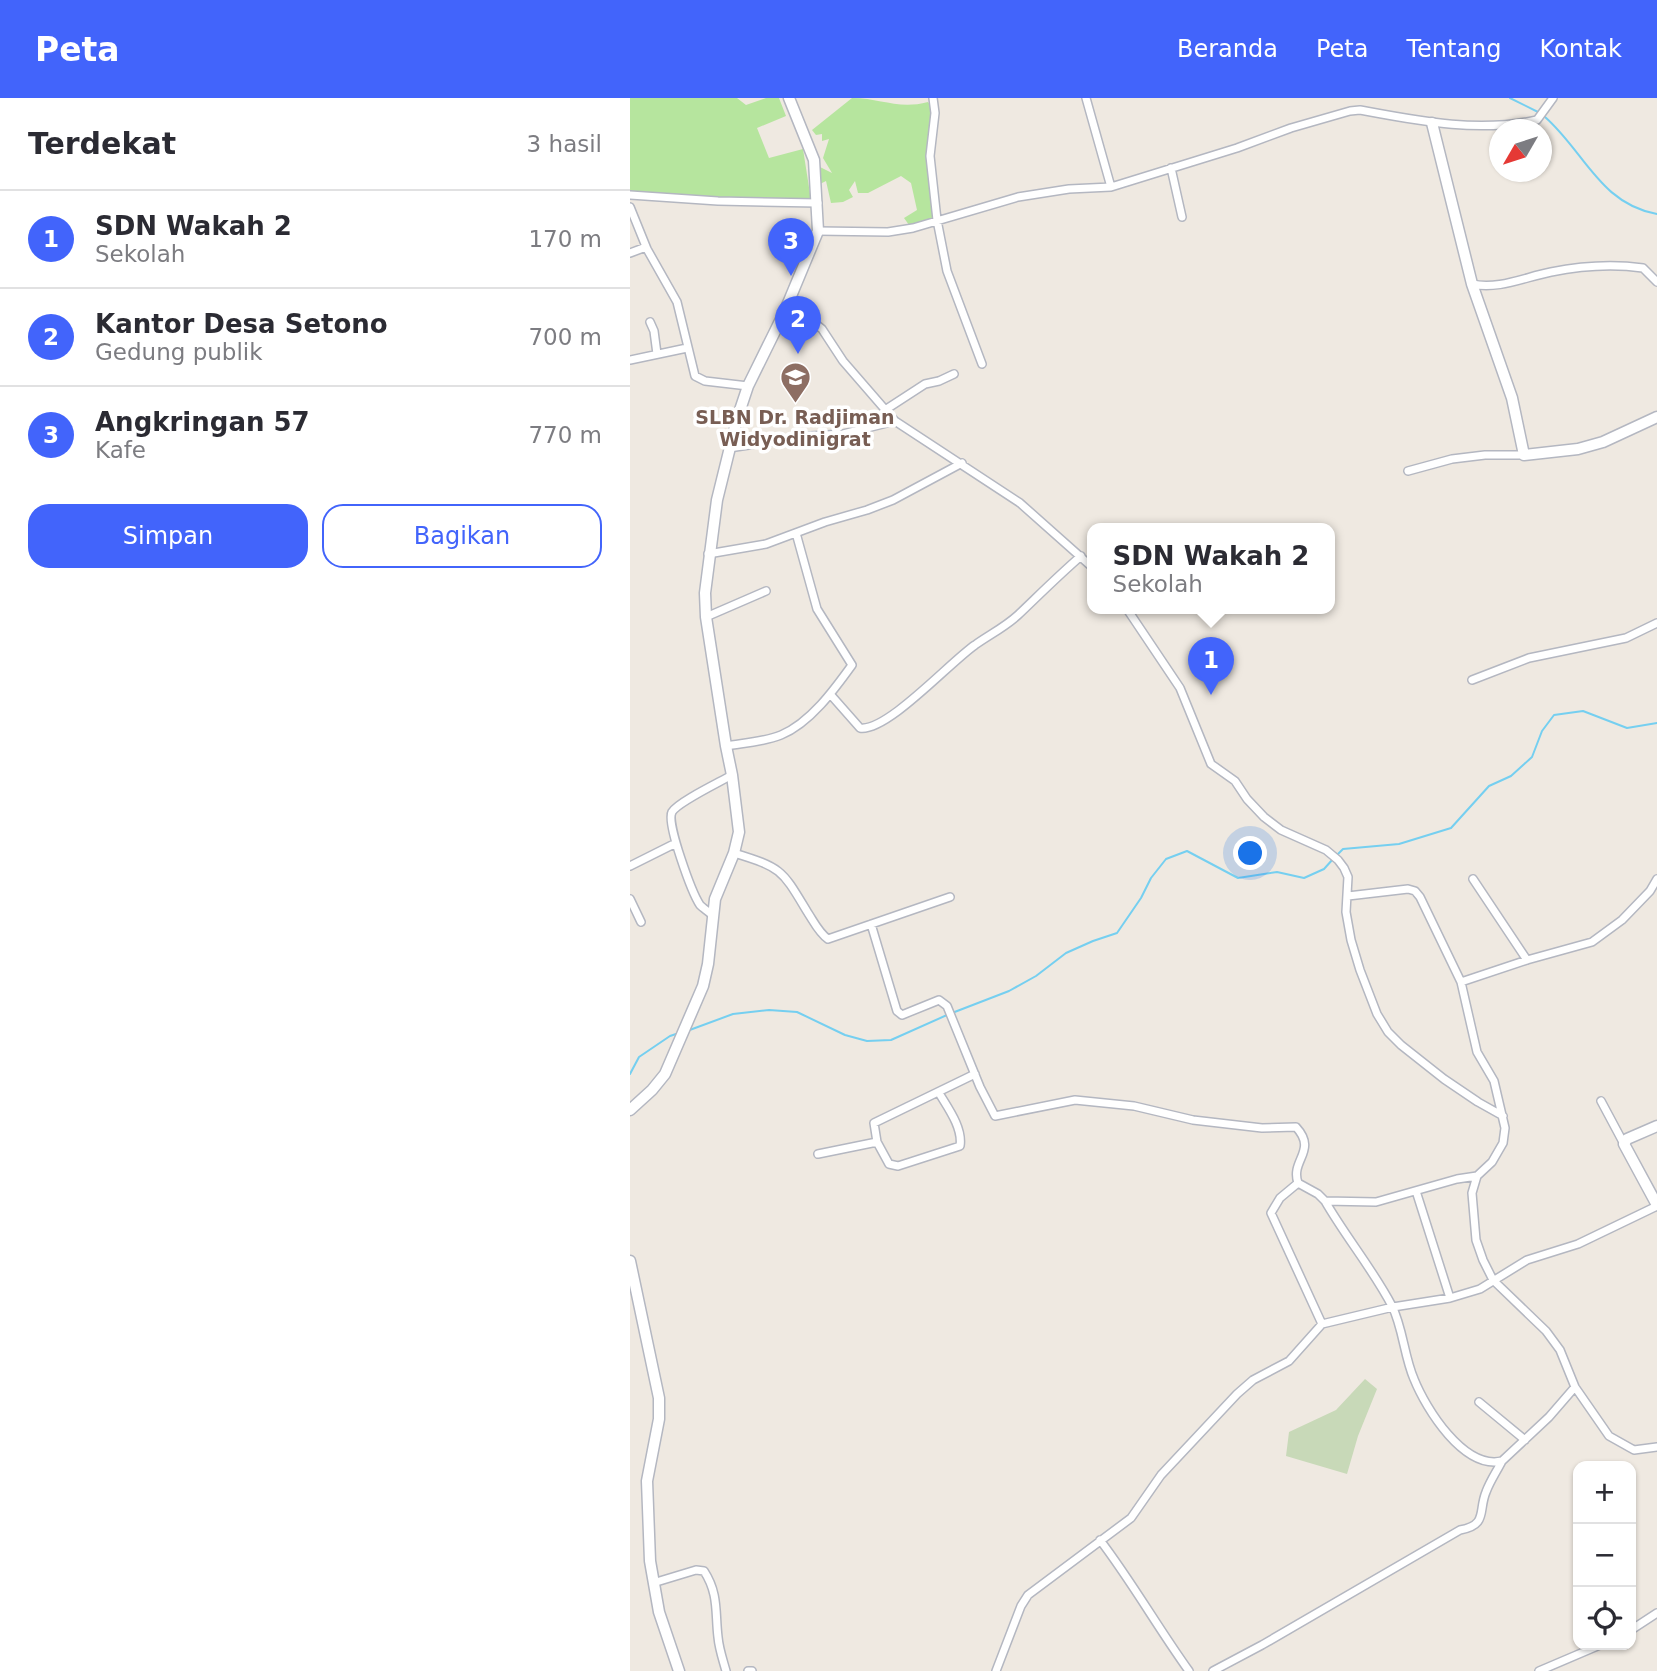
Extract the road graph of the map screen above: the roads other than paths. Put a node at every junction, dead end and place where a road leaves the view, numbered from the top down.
1 (789, 98) edge
2 (933, 98) edge
3 (1086, 98) edge
4 (1553, 98) edge
5 (1432, 123) junction
6 (1171, 169) junction
7 (1111, 187) junction
8 (630, 195) edge
9 (818, 203) junction
10 (630, 207) edge
11 (1182, 216) dead end
12 (937, 220) junction
13 (818, 230) junction
14 (646, 247) junction
15 (630, 253) edge
16 (1657, 282) edge
17 (1472, 284) junction
18 (783, 313) junction
19 (650, 322) dead end
20 (687, 348) junction
21 (657, 354) junction
22 (630, 360) edge
23 (982, 364) dead end
24 (954, 374) dead end
25 (748, 386) junction
26 (886, 410) junction
27 (1657, 417) edge
28 (895, 421) junction
29 (728, 448) junction
30 (1524, 455) junction
31 (962, 463) junction
32 (1408, 471) dead end
33 (796, 533) junction
34 (708, 554) junction
35 (1081, 556) junction
36 (1087, 562) edge
37 (766, 591) dead end
38 (1131, 614) edge
39 (1138, 614) edge
40 (706, 617) junction
41 (1134, 618) junction
42 (1657, 623) edge
43 (1472, 680) dead end
44 (830, 694) junction
45 (726, 746) junction
46 (732, 775) junction
47 (676, 843) junction
48 (734, 853) junction
49 (630, 866) edge
50 (1473, 879) dead end
51 (1657, 879) edge
52 (1348, 896) junction
53 (950, 897) dead end
54 (630, 899) edge
55 (712, 915) junction
56 (641, 922) dead end
57 (871, 924) junction
58 (1527, 960) junction
59 (1461, 982) junction
60 (975, 1074) junction
61 (939, 1093) junction
62 (1601, 1101) dead end
63 (630, 1110) edge
64 (1503, 1116) junction
65 (1657, 1126) edge
66 (877, 1142) junction
67 (1624, 1144) junction
68 (818, 1154) dead end
69 (1477, 1176) junction
70 (1298, 1183) junction
71 (1416, 1191) junction
72 (1325, 1201) junction
73 (1657, 1205) edge
74 (630, 1261) edge
75 (1493, 1280) junction
76 (1450, 1298) junction
77 (1393, 1307) junction
78 (1322, 1324) junction
79 (1576, 1387) junction
80 (1479, 1402) dead end
81 (1525, 1440) junction
82 (1657, 1447) edge
83 (1502, 1461) junction
84 (1100, 1540) junction
85 (653, 1583) junction
86 (1657, 1613) edge
87 (1636, 1627) edge
88 (1588, 1650) edge
89 (679, 1671) edge
90 (726, 1671) edge
91 (996, 1671) edge
92 (1189, 1671) edge
93 (1213, 1671) edge
94 (1539, 1671) edge

1 - 9 main road
2 - 12 street
3 - 7 street
4 - 5 street
5 - 6 street
5 - 17 main road
6 - 7 street
6 - 11 street
7 - 12 street
8 - 9 street
9 - 13 main road
10 - 14 street
12 - 13 street
12 - 23 street
13 - 18 main road
14 - 15 street
14 - 20 street
16 - 17 street
17 - 30 main road
18 - 25 main road
18 - 26 street
19 - 21 street
20 - 21 street
20 - 25 street
21 - 22 street
24 - 26 street
25 - 29 main road
26 - 28 street
27 - 30 main road
28 - 29 street
28 - 31 street
29 - 34 main road
30 - 32 street
31 - 33 street
31 - 35 street
33 - 34 street
33 - 44 street
34 - 40 main road
35 - 36 street
35 - 44 street
37 - 40 street
38 - 41 street
39 - 41 street
40 - 45 main road
41 - 52 street
42 - 43 street
44 - 45 street
45 - 46 main road
46 - 47 street
46 - 48 main road
47 - 49 street
47 - 55 street
48 - 55 main road
48 - 57 street
50 - 58 street
51 - 58 street
52 - 59 street
52 - 64 street
53 - 57 street
54 - 56 street
55 - 63 main road
57 - 60 street
58 - 59 street
59 - 64 street
60 - 61 street
60 - 70 street
61 - 66 street
61 - 66 street
62 - 67 street
64 - 69 street
65 - 67 main road
66 - 68 street
67 - 73 main road
69 - 71 street
69 - 75 street
70 - 72 street
70 - 78 street
71 - 72 street
71 - 76 street
72 - 77 street
73 - 75 street
74 - 85 main road
75 - 76 street
75 - 79 street
76 - 77 street
77 - 78 street
77 - 83 street
78 - 84 street
79 - 81 street
79 - 82 street
80 - 81 street
81 - 83 street
83 - 93 street
84 - 91 street
84 - 92 street
85 - 89 main road
85 - 90 street
86 - 87 street
88 - 94 street

